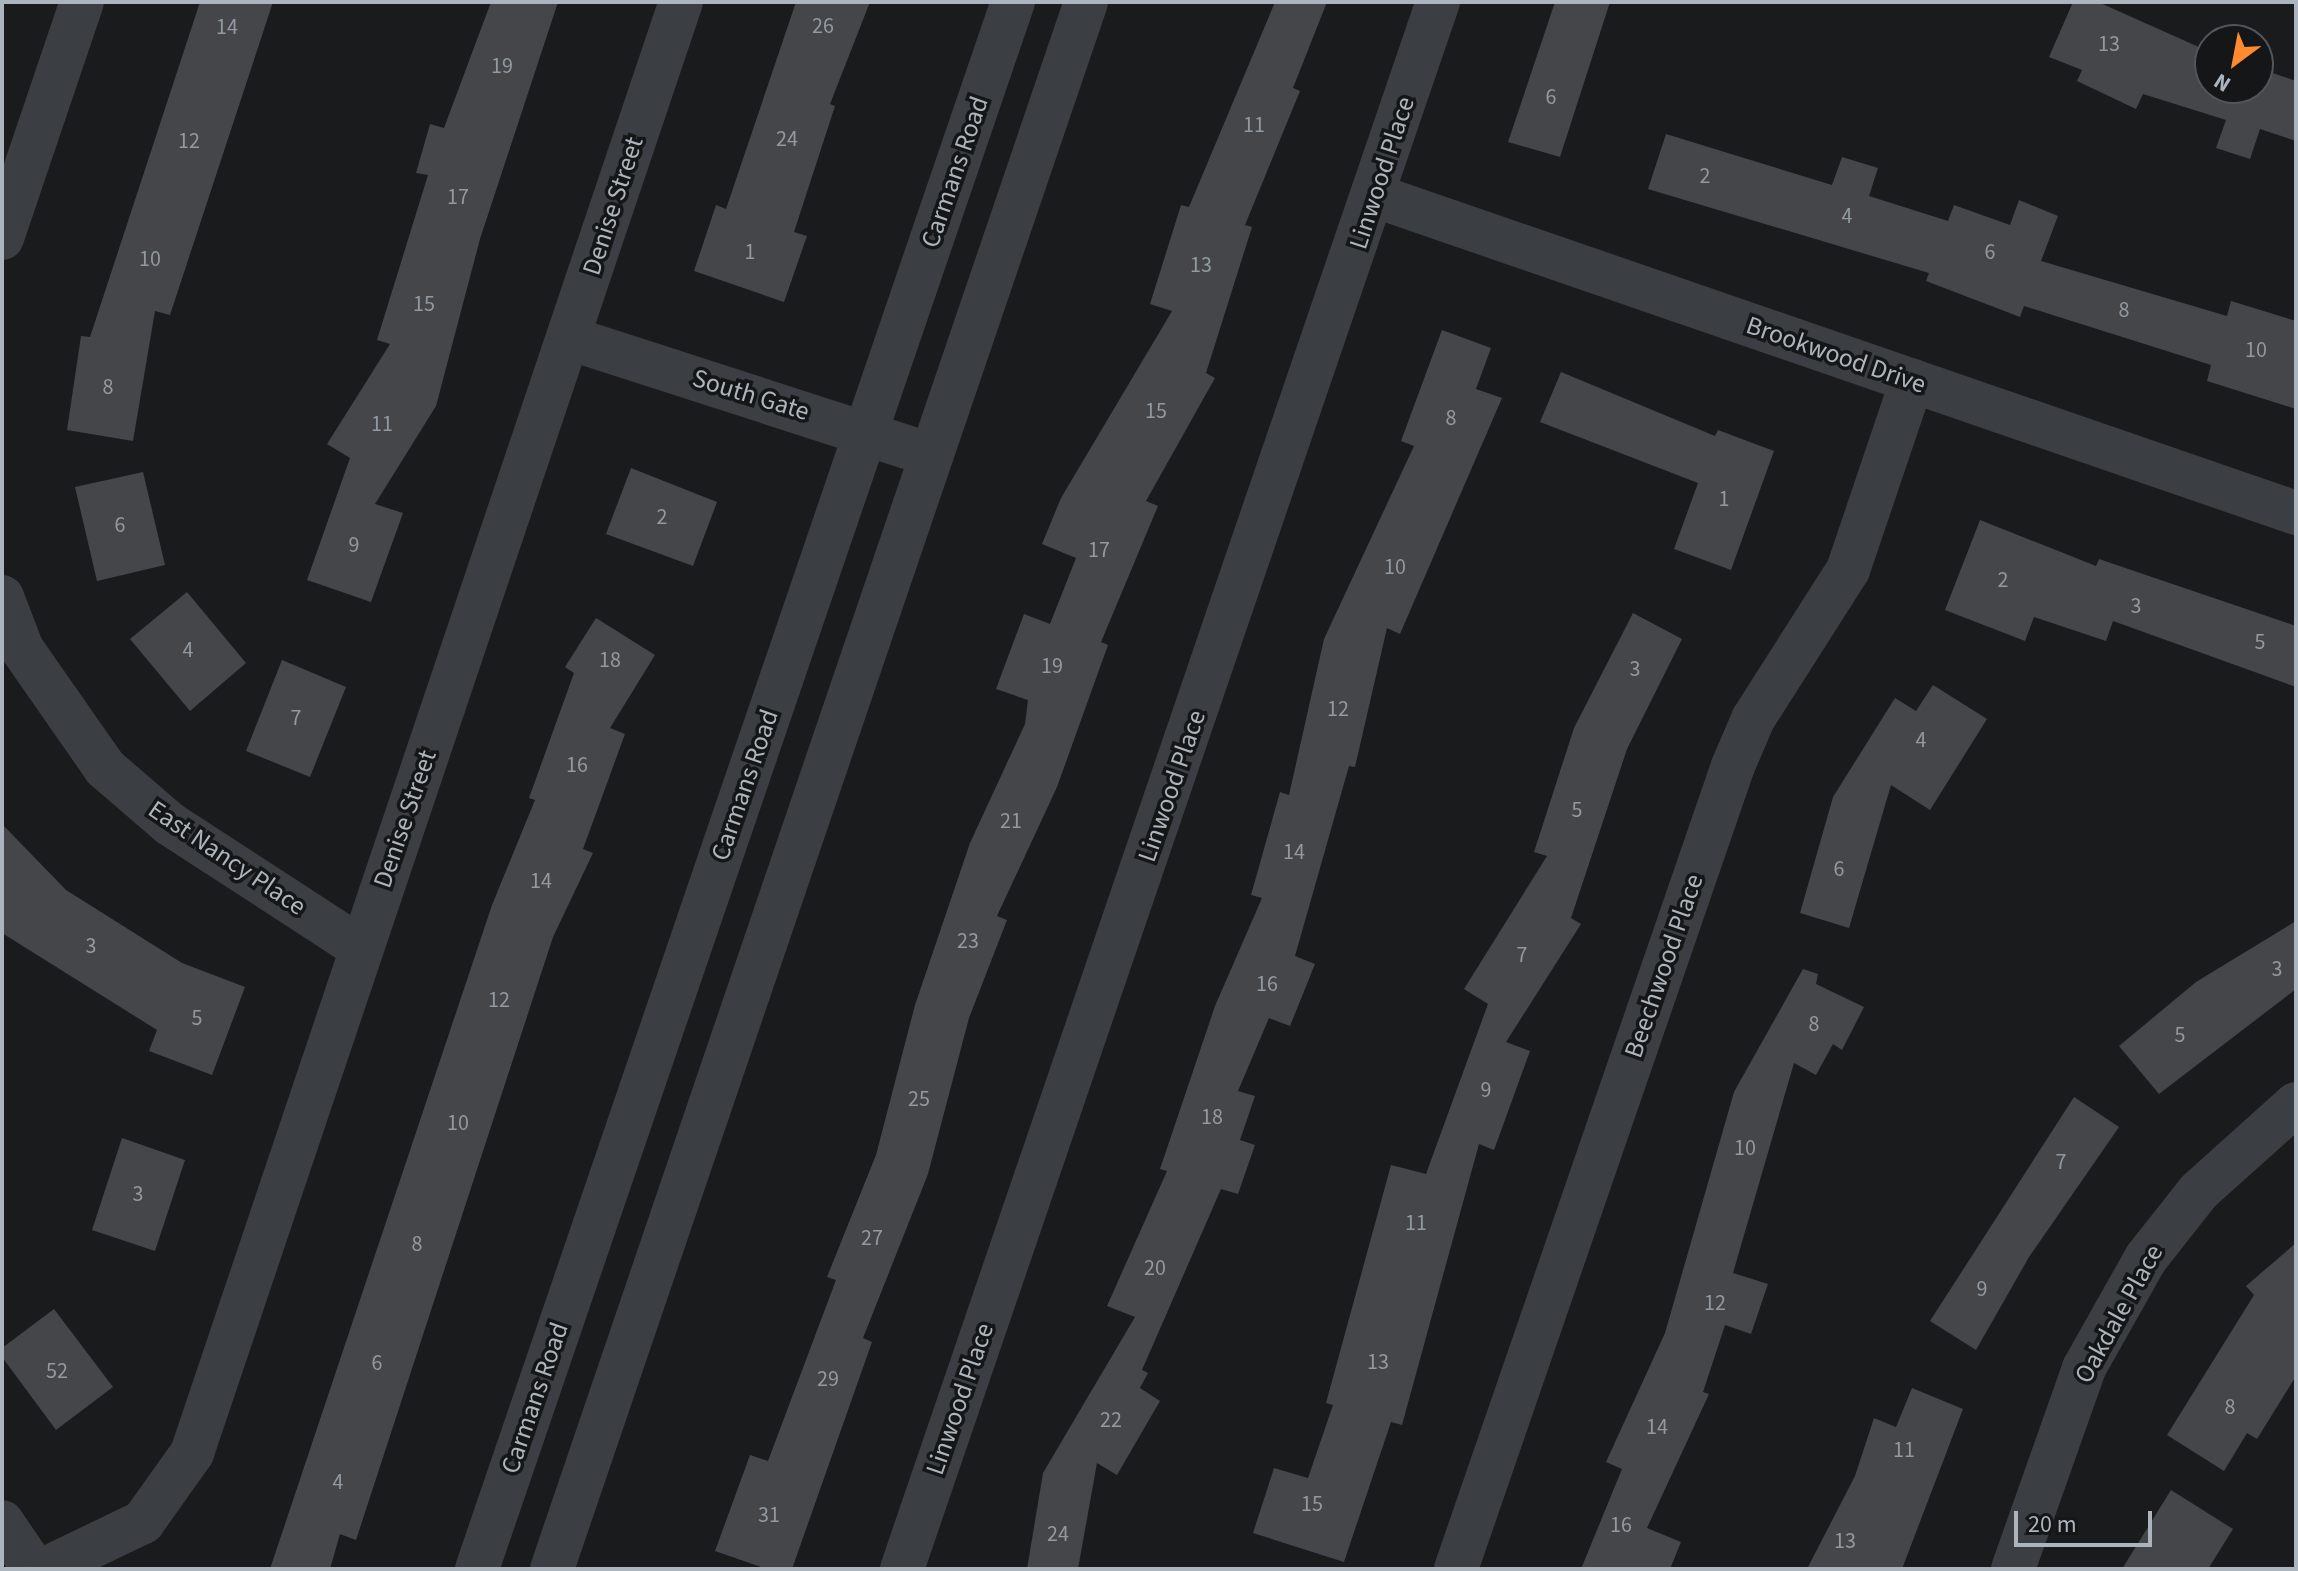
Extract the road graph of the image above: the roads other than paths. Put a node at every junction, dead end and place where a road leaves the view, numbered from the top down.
1 (82, 2) edge
2 (681, 2) edge
3 (1013, 2) edge
4 (1086, 2) edge
5 (1438, 2) edge
6 (1376, 196) junction
7 (2, 238) edge
8 (569, 338) junction
9 (1912, 381) junction
10 (866, 431) junction
11 (932, 455) junction
12 (2296, 513) edge
13 (2, 597) edge
14 (361, 948) junction
15 (2296, 1104) edge
16 (2, 1522) edge
17 (34, 1569) edge
18 (45, 1569) edge
19 (477, 1569) edge
20 (552, 1569) edge
21 (902, 1569) edge
22 (1456, 1569) edge
23 (2013, 1569) edge

1 - 7 street
2 - 8 street, Denise Street
3 - 10 street, Carmans Road
4 - 11 street
5 - 6 street, Linwood Place
6 - 9 street, Brookwood Drive
6 - 21 street, Linwood Place
8 - 10 street, South Gate
8 - 14 street, Denise Street
9 - 12 street, Brookwood Drive
9 - 22 street, Beechwood Place
10 - 11 street, South Gate
10 - 19 street, Carmans Road
11 - 20 street
13 - 14 street, East Nancy Place
14 - 18 street, Denise Street
15 - 23 street, Oakdale Place
16 - 17 street

